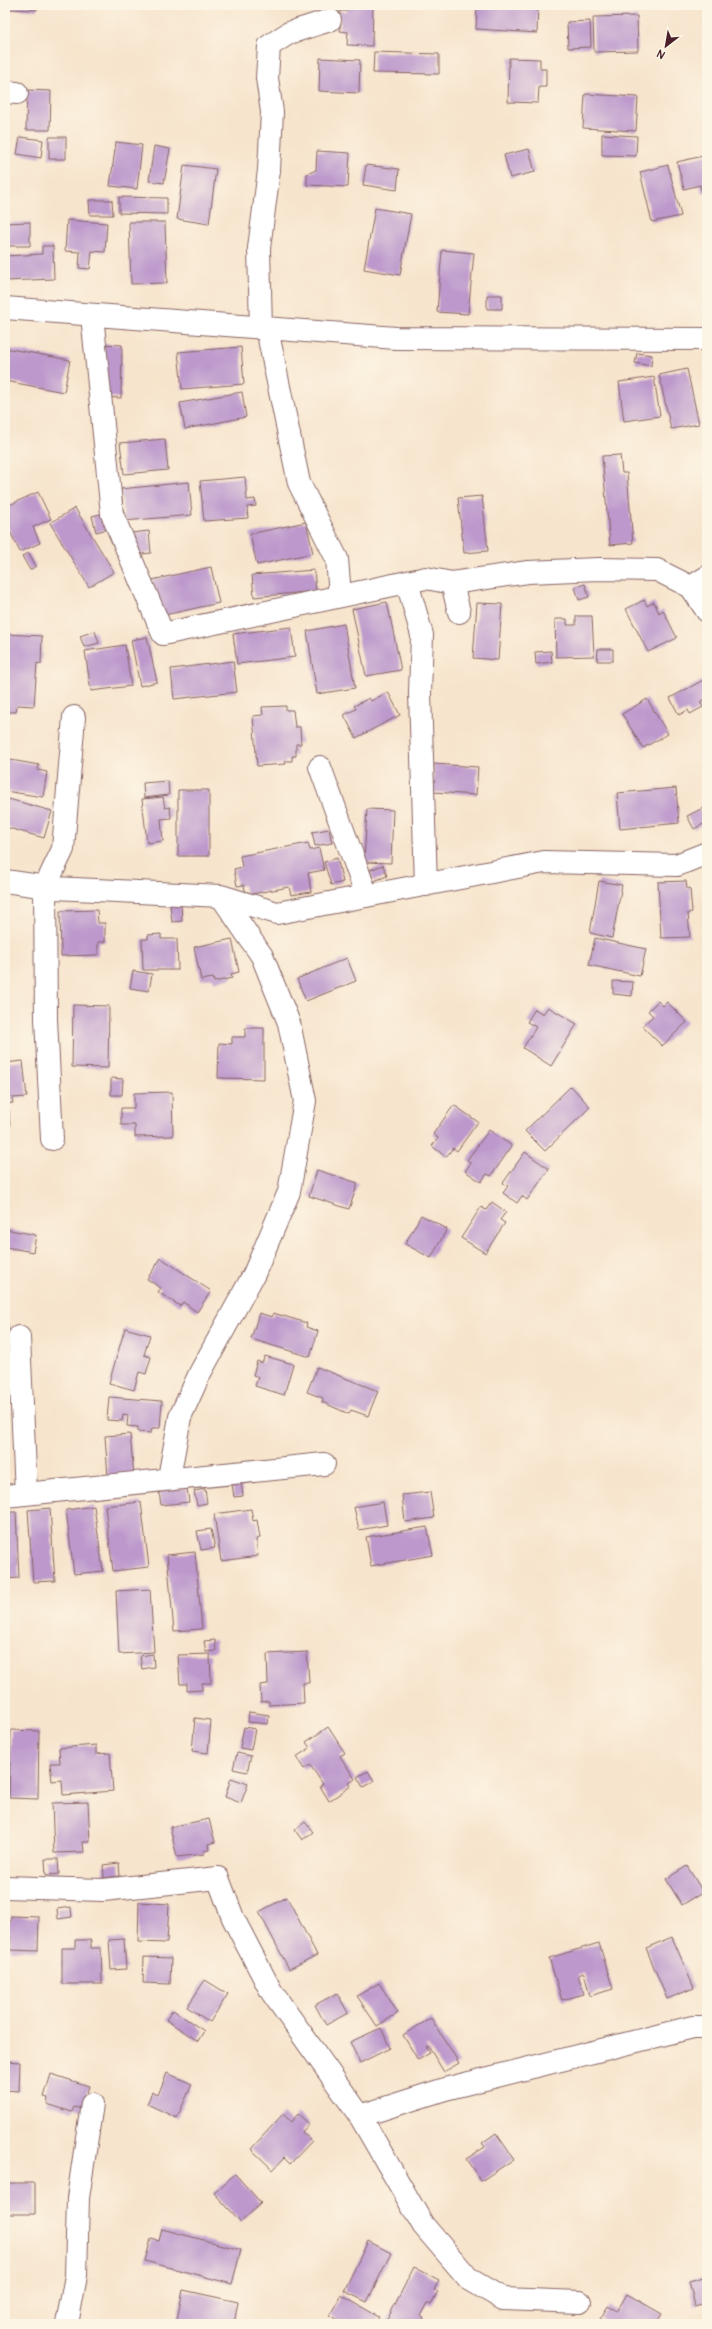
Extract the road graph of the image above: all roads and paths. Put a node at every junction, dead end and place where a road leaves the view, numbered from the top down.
1 (330, 20) dead end
2 (5, 308) edge
3 (92, 315) junction
4 (264, 329) junction
5 (707, 339) edge
6 (407, 582) junction
7 (699, 582) edge
8 (452, 583) junction
9 (340, 595) junction
10 (707, 610) edge
11 (459, 612) dead end
12 (74, 717) dead end
13 (320, 767) dead end
14 (707, 853) edge
15 (5, 881) edge
16 (426, 885) junction
17 (45, 887) junction
18 (221, 896) junction
19 (366, 896) junction
20 (52, 1139) dead end
21 (19, 1337) dead end
22 (324, 1464) dead end
23 (169, 1478) junction
24 (15, 1495) edge
25 (5, 1887) edge
26 (707, 2026) edge
27 (92, 2104) dead end
28 (360, 2116) junction
29 (580, 2302) dead end
30 (68, 2324) edge

1 - 4 street
2 - 3 street
3 - 4 street
3 - 9 street
4 - 5 street
4 - 9 street
6 - 8 street
6 - 9 street
6 - 16 street
7 - 8 street
7 - 10 street
8 - 11 street
12 - 17 street
13 - 19 street
14 - 16 street
15 - 17 street
16 - 19 street
17 - 18 street
17 - 20 street
18 - 19 street
18 - 23 street
21 - 24 street
22 - 23 street
23 - 24 street
25 - 28 street
26 - 28 street
27 - 30 street
28 - 29 street

